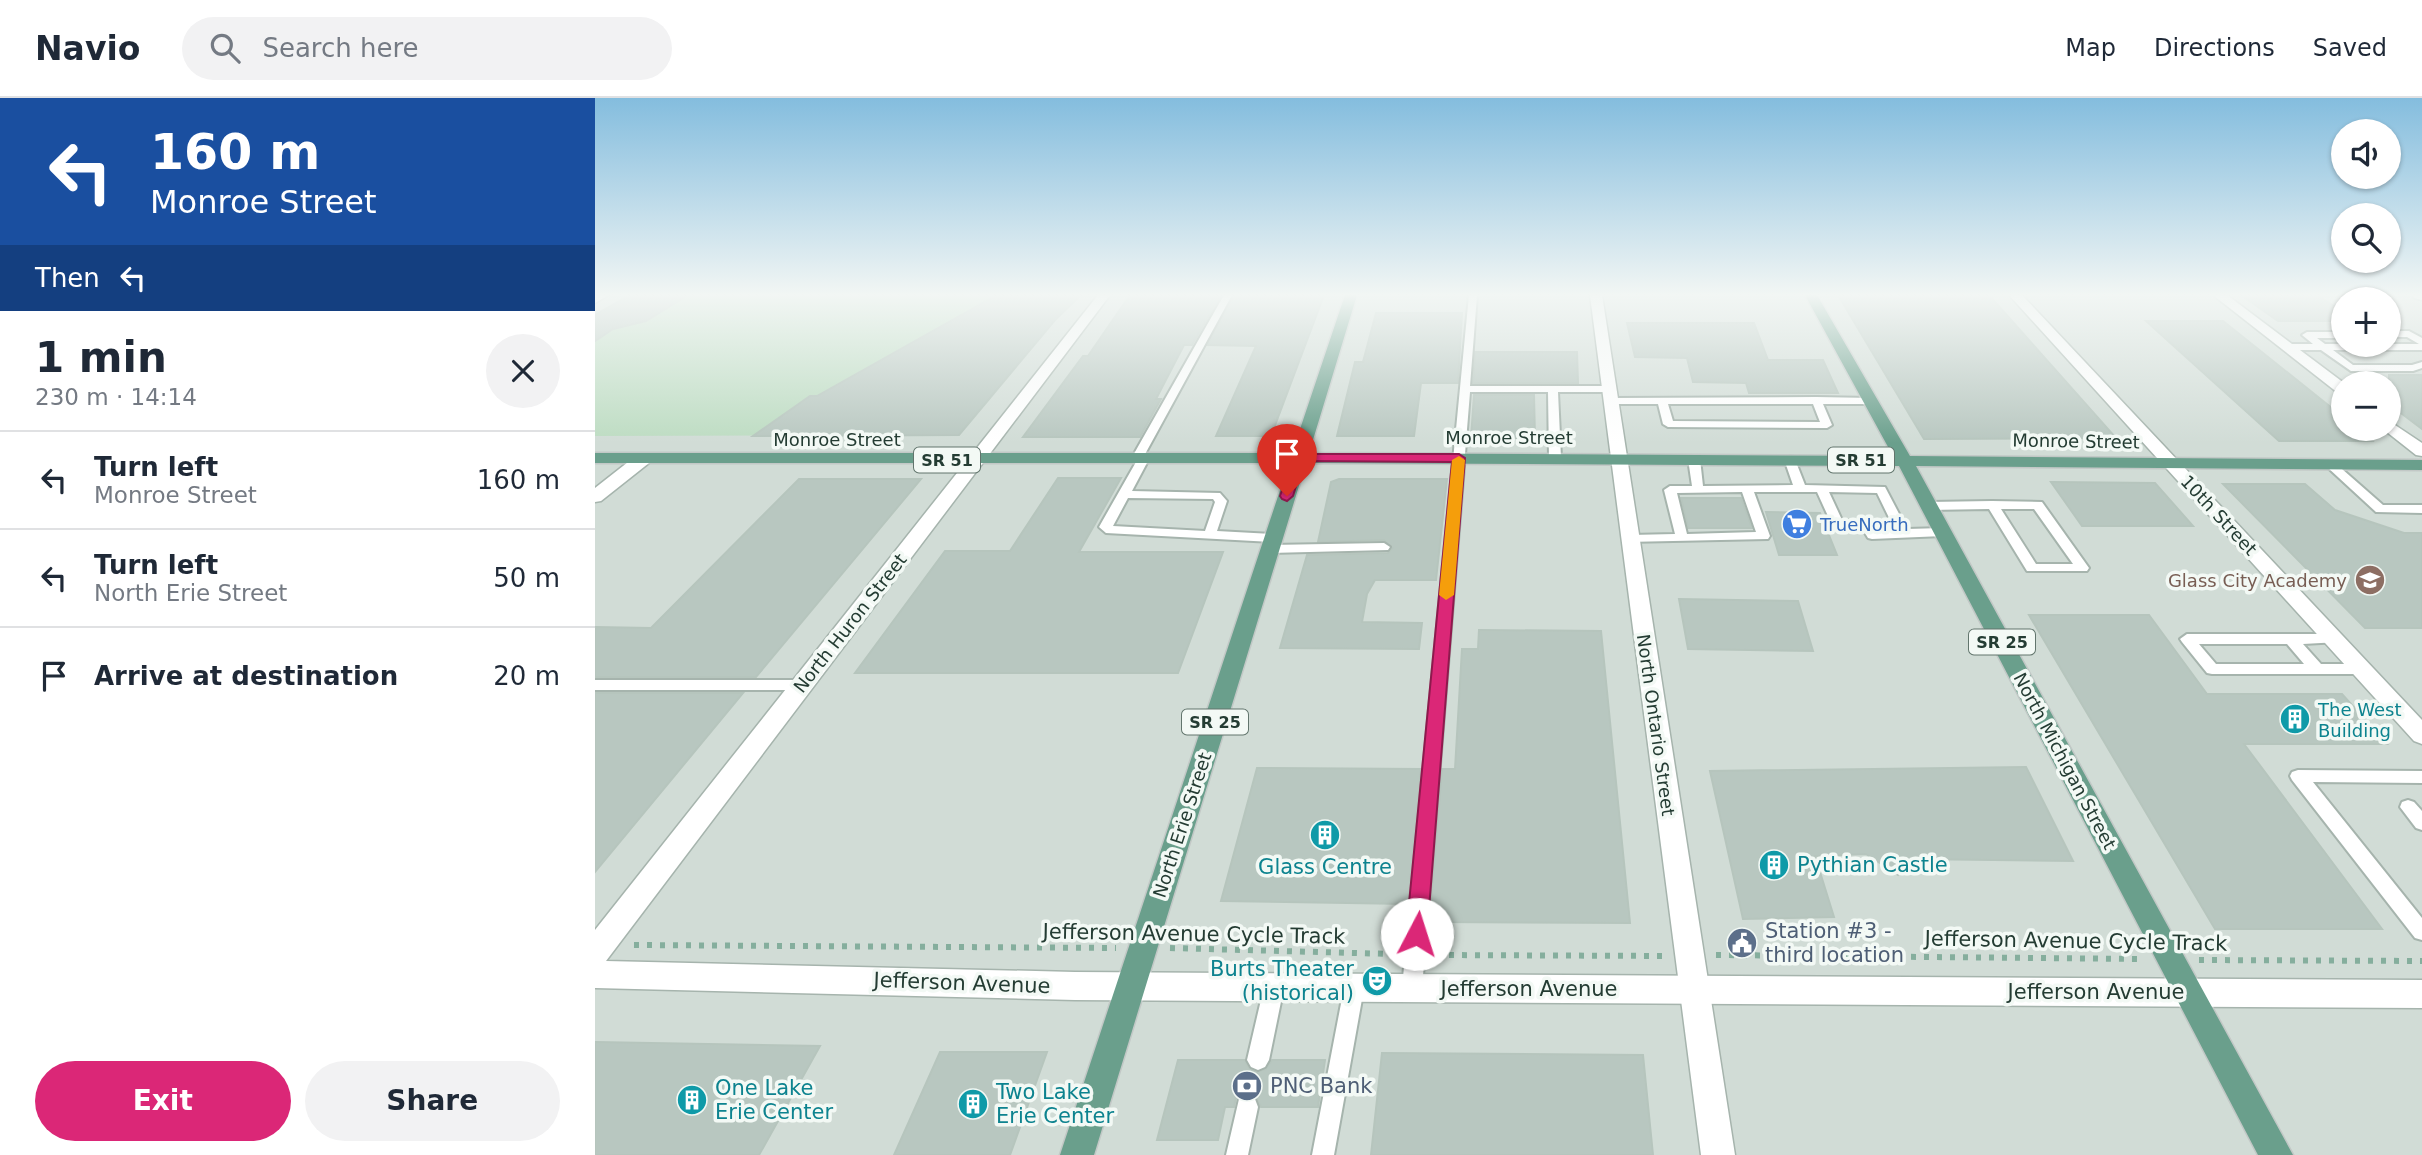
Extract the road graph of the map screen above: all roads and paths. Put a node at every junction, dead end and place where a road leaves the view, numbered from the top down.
1 (1066, 344) edge
2 (1202, 344) edge
3 (1335, 344) edge
4 (1469, 344) edge
5 (1603, 344) edge
6 (1839, 344) edge
7 (2061, 344) edge
8 (2284, 344) edge
9 (2320, 344) edge
10 (2422, 345) edge
11 (2287, 347) junction
12 (2324, 347) junction
13 (2422, 365) edge
14 (2331, 381) edge
15 (1465, 389) junction
16 (1553, 389) junction
17 (1610, 395) junction
18 (1816, 400) junction
19 (1662, 401) junction
20 (1871, 401) junction
21 (2401, 435) edge
22 (2422, 451) edge
23 (595, 458) edge
24 (1299, 458) junction
25 (1459, 458) junction
26 (1555, 458) junction
27 (643, 459) junction
28 (1140, 459) junction
29 (1618, 459) junction
30 (1694, 459) junction
31 (1790, 459) junction
32 (976, 460) junction
33 (1904, 460) junction
34 (2171, 464) junction
35 (2330, 464) junction
36 (2422, 464) edge
37 (1800, 488) junction
38 (1747, 489) junction
39 (1822, 489) junction
40 (1850, 489) junction
41 (1706, 492) junction
42 (1124, 494) junction
43 (595, 497) edge
44 (1856, 503) dead end
45 (1992, 505) junction
46 (1929, 506) junction
47 (2422, 509) edge
48 (1943, 532) junction
49 (1903, 533) junction
50 (1209, 536) junction
51 (1630, 538) junction
52 (1682, 538) junction
53 (1272, 543) junction
54 (1384, 547) dead end
55 (2291, 639) junction
56 (2334, 639) junction
57 (2317, 669) junction
58 (2361, 669) junction
59 (595, 685) edge
60 (802, 685) junction
61 (2422, 735) edge
62 (2422, 777) edge
63 (2408, 807) dead end
64 (2422, 823) edge
65 (2422, 932) edge
66 (1143, 947) junction
67 (1415, 955) junction
68 (1689, 955) junction
69 (597, 957) edge
70 (2171, 959) junction
71 (2422, 961) edge
72 (1130, 987) junction
73 (1274, 988) junction
74 (1354, 988) junction
75 (1412, 988) junction
76 (1694, 990) junction
77 (2188, 992) junction
78 (2422, 994) edge
79 (1258, 1060) dead end
80 (1247, 1107) dead end
81 (1077, 1155) edge
82 (1237, 1155) edge
83 (1323, 1155) edge
84 (1718, 1155) edge
85 (2276, 1155) edge

1 - 32 street, North Huron Street
2 - 28 lane
3 - 24 main road, North Erie Street / SR 25
4 - 15 lane
5 - 17 street, North Ontario Street
6 - 20 main road, North Michigan Street / SR 25
7 - 34 street, 10th Street
8 - 11 street
9 - 12 lane
10 - 12 lane
11 - 12 lane
11 - 14 street
12 - 13 lane
15 - 16 lane
15 - 25 lane
16 - 17 lane
16 - 26 lane
17 - 19 lane
17 - 29 street, North Ontario Street
18 - 19 lane
18 - 19 lane
18 - 20 lane
20 - 33 main road, North Michigan Street / SR 25
21 - 22 street
23 - 27 main road, Monroe Street / SR 51
24 - 25 main road, Monroe Street / SR 51
24 - 28 main road, Monroe Street / SR 51
24 - 53 main road, North Erie Street / SR 25
25 - 26 main road, Monroe Street / SR 51
25 - 67 lane
26 - 29 main road, Monroe Street / SR 51
27 - 32 main road, Monroe Street / SR 51
27 - 43 street
28 - 32 main road, Monroe Street / SR 51
28 - 42 lane
29 - 30 main road, Monroe Street / SR 51
29 - 51 street, North Ontario Street
30 - 31 main road, Monroe Street / SR 51
30 - 41 lane
31 - 33 main road, Monroe Street / SR 51
31 - 37 lane
32 - 60 street, North Huron Street
33 - 34 main road, Monroe Street / SR 51
33 - 46 main road, North Michigan Street / SR 25
34 - 35 main road, Monroe Street / SR 51
34 - 56 street, 10th Street
35 - 36 main road, Monroe Street / SR 51
35 - 47 lane
37 - 38 lane
37 - 39 lane
38 - 41 lane
38 - 52 lane
39 - 40 lane
39 - 49 lane
40 - 44 lane
40 - 49 lane
41 - 52 lane
42 - 50 lane
42 - 50 lane
45 - 45 lane
45 - 46 lane
46 - 48 main road, North Michigan Street / SR 25
48 - 49 lane
48 - 70 main road, North Michigan Street / SR 25
50 - 53 lane
51 - 52 lane
51 - 68 street, North Ontario Street
53 - 54 lane
53 - 66 main road, North Erie Street / SR 25
55 - 56 lane
55 - 57 lane
55 - 57 lane
56 - 58 street, 10th Street
57 - 58 lane
58 - 61 street, 10th Street
59 - 60 lane
60 - 69 street, North Huron Street
62 - 65 lane
63 - 64 lane
66 - 67 path, Jefferson Avenue Cycle Track
66 - 69 path, Jefferson Avenue Cycle Track
66 - 72 main road, North Erie Street / SR 25
67 - 68 path, Jefferson Avenue Cycle Track
67 - 75 lane
68 - 70 path, Jefferson Avenue Cycle Track
68 - 76 street, North Ontario Street
69 - 72 street, Jefferson Avenue
70 - 71 path, Jefferson Avenue Cycle Track
70 - 77 main road, North Michigan Street / SR 25
72 - 73 street, Jefferson Avenue
72 - 81 main road, North Erie Street / SR 25
73 - 74 street, Jefferson Avenue
73 - 79 lane
74 - 75 street, Jefferson Avenue
74 - 83 lane
75 - 76 street, Jefferson Avenue
76 - 77 street, Jefferson Avenue
76 - 84 street, North Ontario Street
77 - 78 street, Jefferson Avenue
77 - 85 main road, North Michigan Street / SR 25
80 - 82 lane

